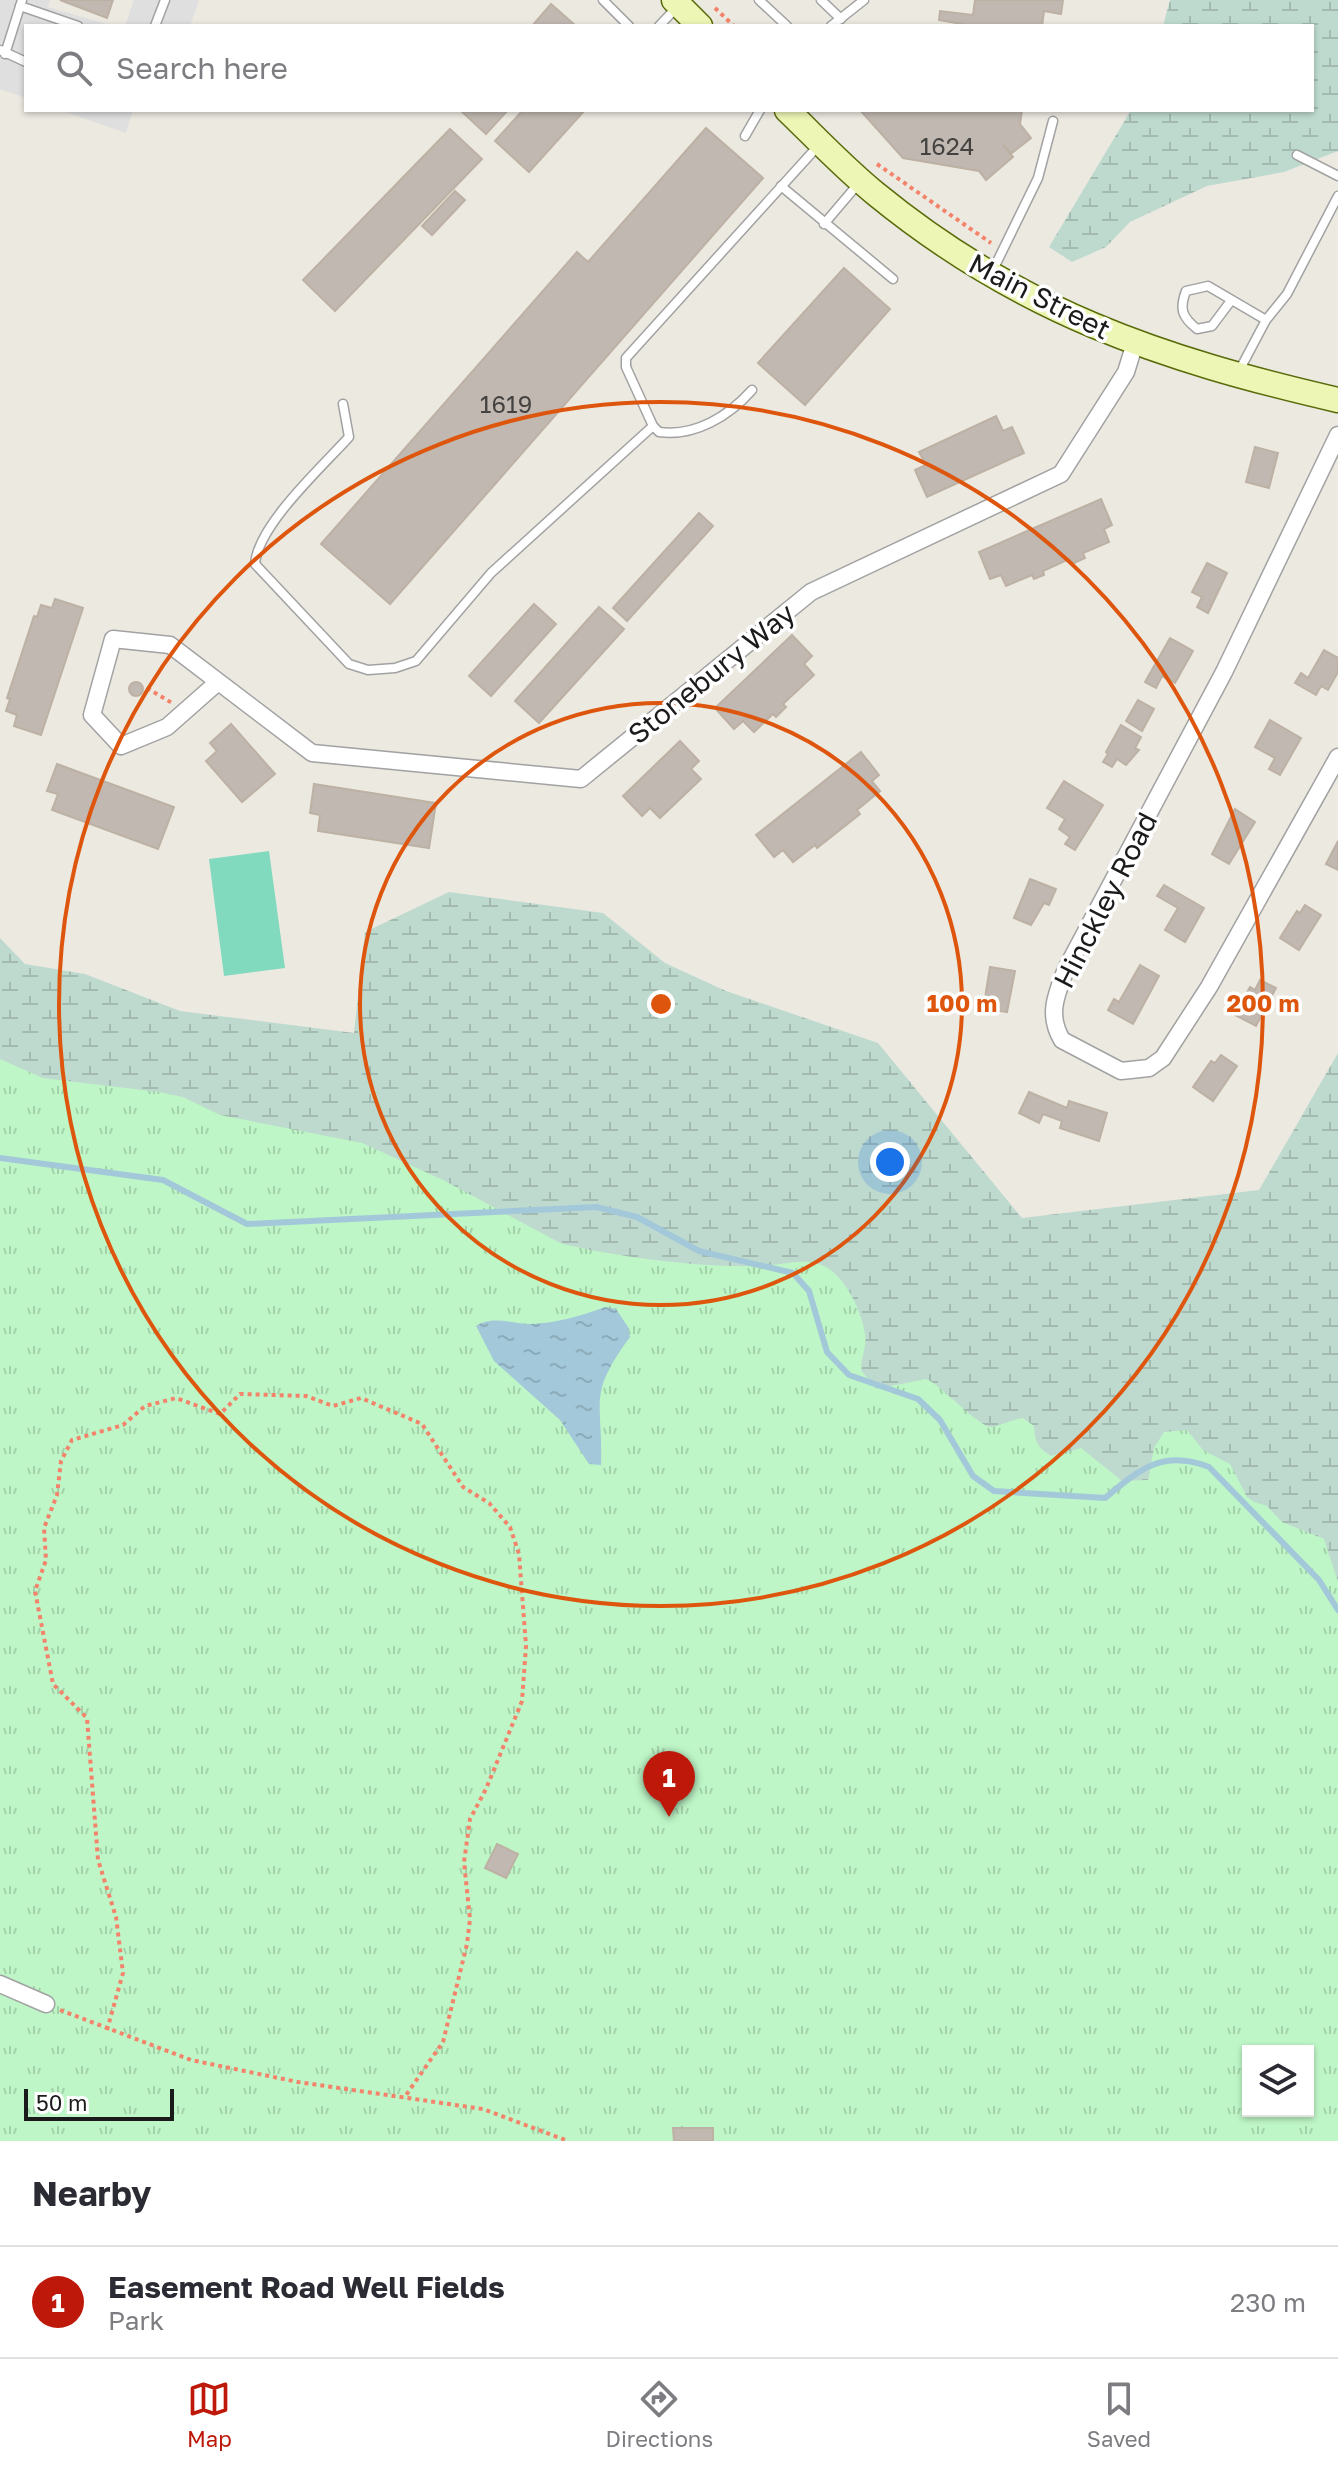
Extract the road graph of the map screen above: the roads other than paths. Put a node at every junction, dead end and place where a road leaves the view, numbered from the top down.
1 (165, 0) edge
2 (603, 0) edge
3 (759, 0) edge
4 (821, 0) edge
5 (864, 0) edge
6 (677, 2) edge
7 (21, 3) edge
8 (841, 19) junction
9 (73, 24) edge
10 (156, 24) edge
11 (627, 24) edge
12 (660, 24) edge
13 (698, 24) edge
14 (785, 24) edge
15 (834, 24) edge
16 (2, 52) edge
17 (24, 61) edge
18 (759, 112) edge
19 (789, 112) edge
20 (1053, 121) dead end
21 (745, 136) dead end
22 (821, 143) junction
23 (1297, 155) dead end
24 (867, 170) junction
25 (1338, 176) edge
26 (781, 186) junction
27 (1338, 196) edge
28 (824, 224) junction
29 (991, 275) junction
30 (893, 279) dead end
31 (1230, 302) junction
32 (1266, 320) junction
33 (1135, 343) junction
34 (1237, 375) junction
35 (752, 390) dead end
36 (1338, 400) edge
37 (343, 404) dead end
38 (653, 426) junction
39 (1338, 435) edge
40 (218, 682) junction
41 (1338, 757) edge
42 (0, 1984) edge
43 (46, 2004) road end

1 - 10 lane
2 - 11 lane
3 - 14 lane
4 - 8 lane
5 - 8 lane
6 - 12 lane
6 - 13 main road
7 - 9 lane
7 - 16 lane
8 - 15 lane
16 - 17 lane
18 - 21 lane
19 - 22 main road, Main Street
20 - 29 lane
22 - 24 main road, Main Street
22 - 26 lane
23 - 25 lane
24 - 28 lane
24 - 29 main road, Main Street
26 - 28 lane
26 - 38 lane
27 - 32 lane
28 - 30 lane
29 - 33 main road, Main Street
31 - 31 lane
31 - 32 lane
32 - 34 lane
33 - 34 main road, Main Street
33 - 40 street, Stonebury Way
34 - 36 main road, Main Street
35 - 38 lane
37 - 38 lane
39 - 41 street, Hinckley Road
40 - 40 street, Stonebury Way
42 - 43 street

